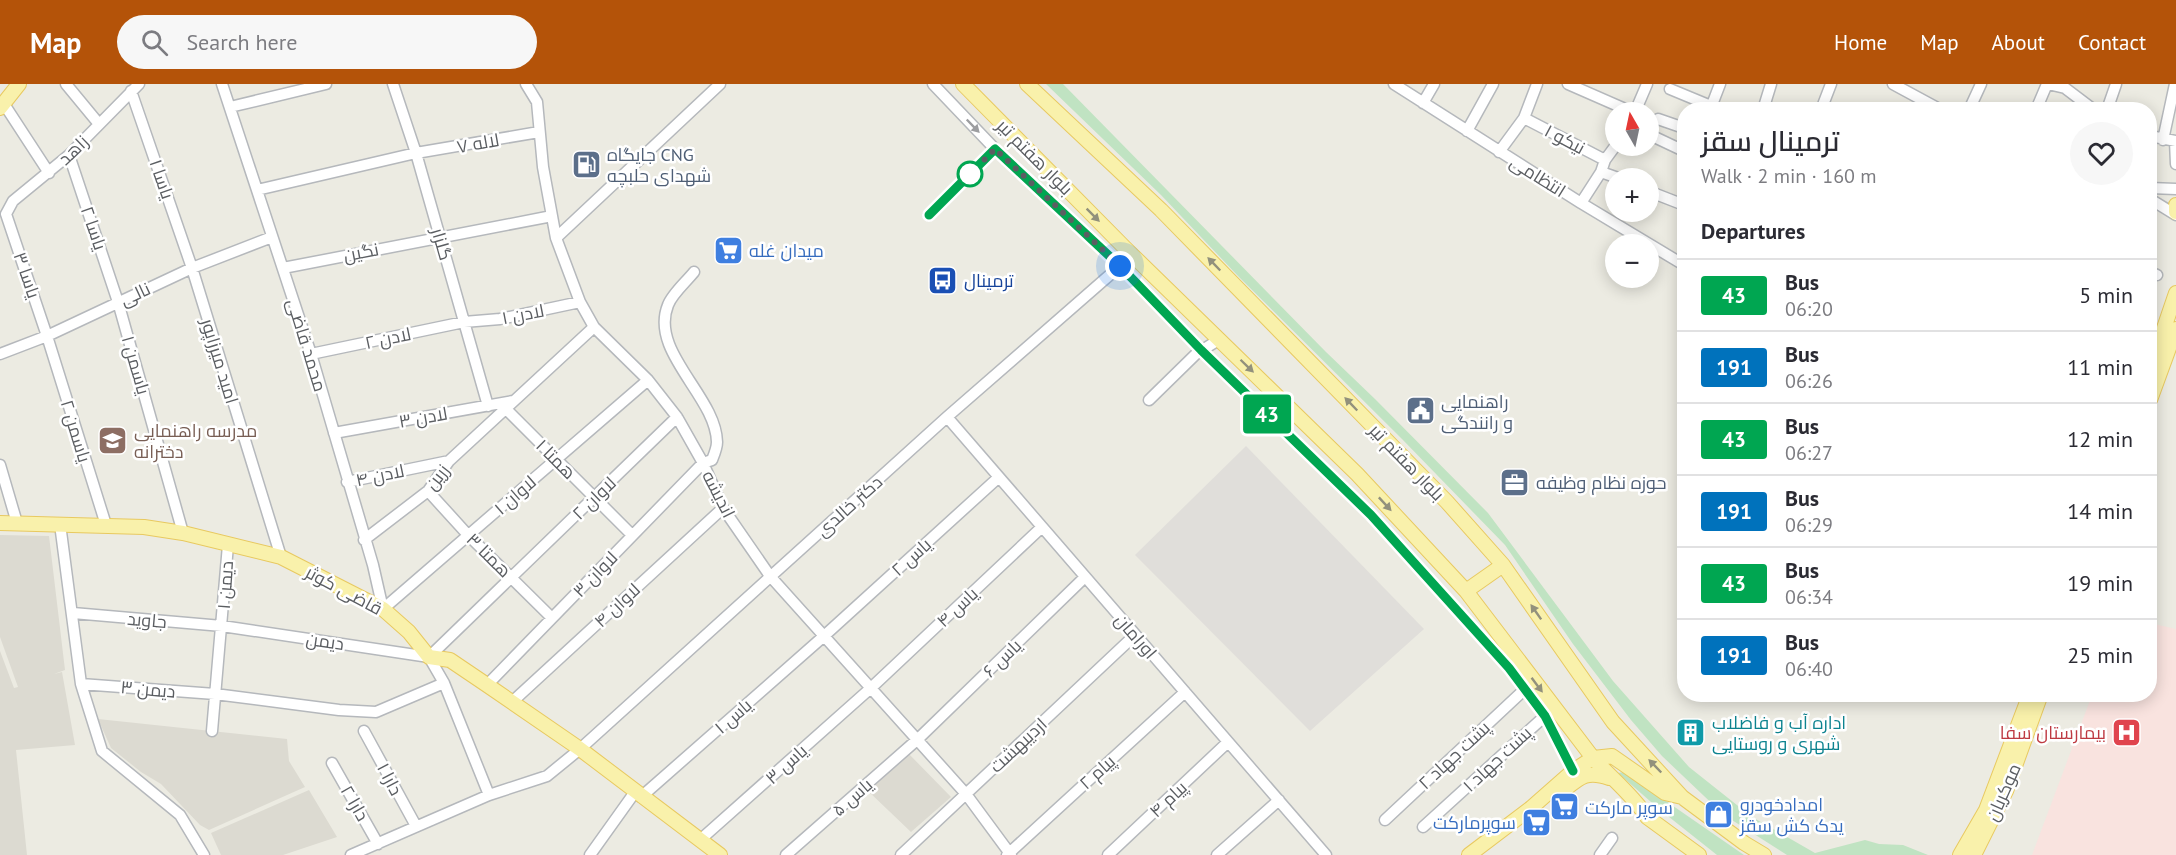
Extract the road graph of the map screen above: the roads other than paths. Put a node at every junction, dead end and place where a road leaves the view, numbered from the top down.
1 (18, 84) edge
2 (66, 84) edge
3 (222, 84) edge
4 (326, 84) edge
5 (393, 84) edge
6 (526, 84) edge
7 (720, 84) edge
8 (933, 84) edge
9 (963, 84) edge
10 (1027, 84) edge
11 (1394, 84) edge
12 (1434, 84) edge
13 (1493, 84) edge
14 (1537, 84) edge
15 (1568, 84) edge
16 (1647, 84) edge
17 (1720, 84) edge
18 (1771, 84) edge
19 (1831, 84) edge
20 (1893, 84) edge
21 (1981, 84) edge
22 (2048, 84) edge
23 (2116, 84) edge
24 (2175, 84) edge
25 (2066, 86) edge
26 (135, 87) edge
27 (1908, 88) edge
28 (1670, 89) dead end
29 (1610, 102) edge
30 (1638, 102) edge
31 (1697, 102) edge
32 (1712, 102) edge
33 (1765, 102) edge
34 (1824, 102) edge
35 (1929, 102) edge
36 (1973, 102) edge
37 (2040, 102) edge
38 (2083, 102) edge
39 (2110, 102) edge
40 (1423, 103) junction
41 (2, 106) edge
42 (230, 107) junction
43 (1524, 117) junction
44 (1659, 119) edge
45 (99, 124) junction
46 (1677, 126) edge
47 (1467, 131) junction
48 (539, 132) junction
49 (2157, 138) edge
50 (1659, 139) edge
51 (2163, 140) junction
52 (2175, 141) edge
53 (1677, 148) edge
54 (995, 149) junction
55 (1500, 152) junction
56 (416, 153) junction
57 (69, 155) junction
58 (1608, 156) edge
59 (1605, 160) junction
60 (2176, 164) edge
61 (1601, 172) junction
62 (49, 173) junction
63 (1605, 173) edge
64 (2157, 189) edge
65 (2176, 189) edge
66 (257, 190) junction
67 (1659, 195) edge
68 (1677, 202) edge
69 (1581, 203) junction
70 (2157, 203) edge
71 (2176, 205) edge
72 (3, 212) edge
73 (2176, 213) edge
74 (929, 215) dead end
75 (552, 216) junction
76 (272, 237) junction
77 (440, 237) junction
78 (556, 238) junction
79 (1677, 261) edge
80 (1120, 266) junction
81 (192, 268) junction
82 (283, 268) junction
83 (694, 272) dead end
84 (2176, 292) edge
85 (118, 302) junction
86 (580, 302) junction
87 (464, 322) junction
88 (594, 327) junction
89 (2176, 329) edge
90 (47, 336) junction
91 (1220, 339) junction
92 (2157, 348) edge
93 (1201, 350) junction
94 (0, 354) edge
95 (311, 354) junction
96 (648, 380) junction
97 (2157, 381) edge
98 (1149, 400) dead end
99 (509, 405) junction
100 (488, 406) junction
101 (677, 417) junction
102 (946, 417) junction
103 (334, 433) junction
104 (556, 459) junction
105 (449, 461) junction
106 (702, 463) junction
107 (0, 465) edge
108 (999, 477) junction
109 (347, 482) junction
110 (428, 491) junction
111 (594, 497) junction
112 (723, 508) junction
113 (0, 523) edge
114 (17, 523) junction
115 (60, 524) junction
116 (106, 525) junction
117 (1042, 527) junction
118 (183, 533) junction
119 (468, 535) junction
120 (632, 535) junction
121 (364, 540) junction
122 (228, 544) junction
123 (280, 558) junction
124 (1503, 565) junction
125 (770, 576) junction
126 (1085, 577) junction
127 (511, 578) junction
128 (1466, 591) junction
129 (383, 609) junction
130 (73, 613) junction
131 (552, 618) junction
132 (222, 626) junction
133 (1135, 635) junction
134 (824, 636) junction
135 (429, 657) junction
136 (444, 683) junction
137 (81, 684) junction
138 (487, 685) junction
139 (872, 687) junction
140 (1524, 690) junction
141 (1185, 692) junction
142 (215, 694) junction
143 (512, 702) junction
144 (2027, 702) edge
145 (2038, 702) edge
146 (1545, 716) junction
147 (212, 731) dead end
148 (364, 731) dead end
149 (918, 739) junction
150 (1228, 742) junction
151 (580, 749) junction
152 (1593, 758) junction
153 (332, 764) dead end
154 (1569, 774) junction
155 (1611, 778) junction
156 (638, 794) junction
157 (966, 794) junction
158 (489, 795) junction
159 (1682, 797) junction
160 (1279, 800) junction
161 (1385, 820) dead end
162 (416, 826) junction
163 (1424, 827) dead end
164 (1612, 838) dead end
165 (700, 840) junction
166 (378, 844) junction
167 (713, 853) edge
168 (1009, 854) edge
169 (1324, 854) edge
170 (204, 855) edge
171 (351, 855) edge
172 (590, 855) edge
173 (786, 855) edge
174 (901, 855) edge
175 (1108, 855) edge
176 (1217, 855) edge
177 (1469, 855) edge
178 (1480, 855) edge
179 (1600, 855) edge
180 (1699, 855) edge
181 (1764, 855) edge
182 (1960, 855) edge
183 (1974, 855) edge

1 - 41 main road
2 - 45 street
3 - 42 street, محمد قاضی
4 - 42 street
5 - 56 street, گلزار
6 - 48 street, اندیشه
7 - 78 street
8 -> 54 street
9 -> 91 main road, بلوار هفتم تیر
124 -> 10 main road, بلوار هفتم تیر
11 - 40 street, انتظامی
12 - 40 street
13 - 47 street
14 - 43 street
15 - 29 street
16 - 30 street
17 - 32 street
18 - 33 street
19 - 34 street
20 - 27 street
21 - 36 street
22 - 25 street
22 - 37 street
23 - 39 street
24 - 51 street
25 - 38 street
26 - 45 street, زاهد
26 - 81 street, یاسا ۱
27 - 35 street
28 - 31 street
40 - 47 street, انتظامی
41 - 62 street
42 - 66 street, محمد قاضی
43 - 55 street
43 - 59 street, نیکو ۱
44 - 46 street
45 - 57 street, زاهد
47 - 55 street, انتظامی
48 - 56 street, لاله ۷
48 - 75 street, اندیشه
49 - 51 street
50 - 53 street
51 - 52 street
52 - 60 street
54 - 74 street
54 - 80 street
55 - 69 street, انتظامی
56 - 66 street, لاله ۷
56 - 77 street, گلزار
57 - 62 street, زاهد
57 - 85 street, یاسا ۲
58 - 59 street
59 - 61 street
61 - 63 street
61 - 69 street
62 - 72 street, زاهد
64 - 65 street
66 - 76 street, محمد قاضی
67 - 68 street
69 - 79 street, انتظامی
70 - 73 street
71 - 73 main road
72 - 90 street, یاسا ۳
75 - 77 street, نگین
75 - 78 street, اندیشه
76 - 81 street, نالی
76 - 82 street, محمد قاضی
77 - 82 street, نگین
77 - 87 street, گلزار
78 - 86 street, اندیشه
80 - 93 street
80 - 102 street, دکتر خالدی
81 - 85 street, نالی
81 - 123 street, امید میرزاپور
82 - 95 street, محمد قاضی
83 - 106 street, لاوان ۳
84 - 92 main road
85 - 90 street, نالی
85 - 118 street, یاسمن ۱
86 - 87 street, لادن ۱
86 - 88 street, اندیشه
87 - 95 street, لادن ۲
87 - 100 street, گلزار
88 - 96 street, اندیشه
88 - 99 street, زرین
89 - 97 main road
90 - 94 street, نالی
90 - 116 street, یاسمن ۲
91 - 93 street
91 -> 128 main road, بلوار هفتم تیر
93 - 98 street
93 - 140 street
95 - 103 street, محمد قاضی
96 - 101 street, اندیشه
96 - 104 street, لاوان ۱
99 - 100 street, لادن ۳
99 - 104 street, همتا ۱
99 - 105 street, زرین
100 - 103 street, لادن ۳
101 - 106 street, اندیشه
101 - 111 street, لاوان ۲
102 - 108 street, اورامان
102 - 125 street, دکتر خالدی
103 - 109 street, محمد قاضی
104 - 111 street, همتا ۱
104 - 119 street, لاوان ۱
105 - 109 street, لادن ۴
105 - 110 street, زرین
106 - 112 street, اندیشه
106 - 120 street, لاوان ۳
107 - 114 street
108 - 117 street, اورامان
108 - 134 street, یاس ۲
109 - 121 street, محمد قاضی
110 - 119 street, همتا ۳
110 - 121 street, زرین
111 - 120 street, همتا ۱
111 - 127 street, لاوان ۲
112 - 125 street, اندیشه
112 - 143 street, لاوان ۴
113 - 114 main road, قاضی کوثر
114 - 115 main road, قاضی کوثر
115 - 116 main road, قاضی کوثر
115 - 130 street
116 - 118 main road, قاضی کوثر
117 - 126 street, اورامان
117 - 139 street, یاس ۴
118 - 122 main road, قاضی کوثر
119 - 127 street, همتا ۳
119 - 129 street, لاوان ۱
120 - 131 street, لاوان ۳
121 - 129 street, محمد قاضی
122 - 123 main road, قاضی کوثر
122 - 132 street, دیمن ۱
123 - 129 main road, قاضی کوثر
124 - 128 main road
159 -> 124 main road, بلوار هفتم تیر
125 - 134 street, اندیشه
125 - 151 street, دکتر خالدی
126 - 133 street, اورامان
126 - 149 street, یاس ۶
127 - 131 street, همتا ۳
127 - 135 street, لاوان ۲
128 -> 152 main road, بلوار هفتم تیر
129 - 135 main road, قاضی کوثر
130 - 132 street, جاوید
130 - 137 street
131 - 138 street, لاوان ۳
132 - 135 street, دیمن
132 - 142 street, دیمن ۱
133 - 141 street, اورامان
133 - 157 street, اردیبهشت
134 - 139 street, اندیشه
134 - 156 street, یاس ۱
135 - 136 street
135 - 138 main road
136 - 142 street, دیمن ۳
136 - 158 street
137 - 142 street, دیمن ۳
137 - 170 street
138 - 143 main road
139 - 149 street, اندیشه
139 - 165 street, یاس ۳
140 - 146 street
140 - 161 street, پشت جهاد ۲
141 - 150 street, اورامان
141 - 168 street, پیام ۲
142 - 147 street, دیمن ۱
143 - 151 main road
144 - 182 main road
145 - 183 main road, موکریان
146 - 154 street
146 - 163 street, پشت جهاد ۱
148 - 162 street, دارا ۱
149 - 157 street, اندیشه
149 - 173 street, یاس ۵
150 - 160 street, اورامان
150 - 175 street, پیام ۴
151 - 156 main road
151 - 158 street, دکتر خالدی
152 - 154 main road
152 - 155 main road, بلوار هفتم تیر
152 - 159 main road
153 - 166 street, دارا ۲
154 - 177 main road
155 - 178 main road
155 - 180 main road, بلوار هفتم تیر
156 - 165 main road
156 - 172 street, یاس ۱
157 - 168 street, اندیشه
157 - 174 street, اردیبهشت
158 - 162 street, دکتر خالدی
159 - 181 main road, بلوار هفتم تیر
160 - 169 street, اورامان
160 - 176 street
162 - 166 street, دکتر خالدی
164 - 179 street
165 - 167 main road
166 - 171 street, دکتر خالدی

